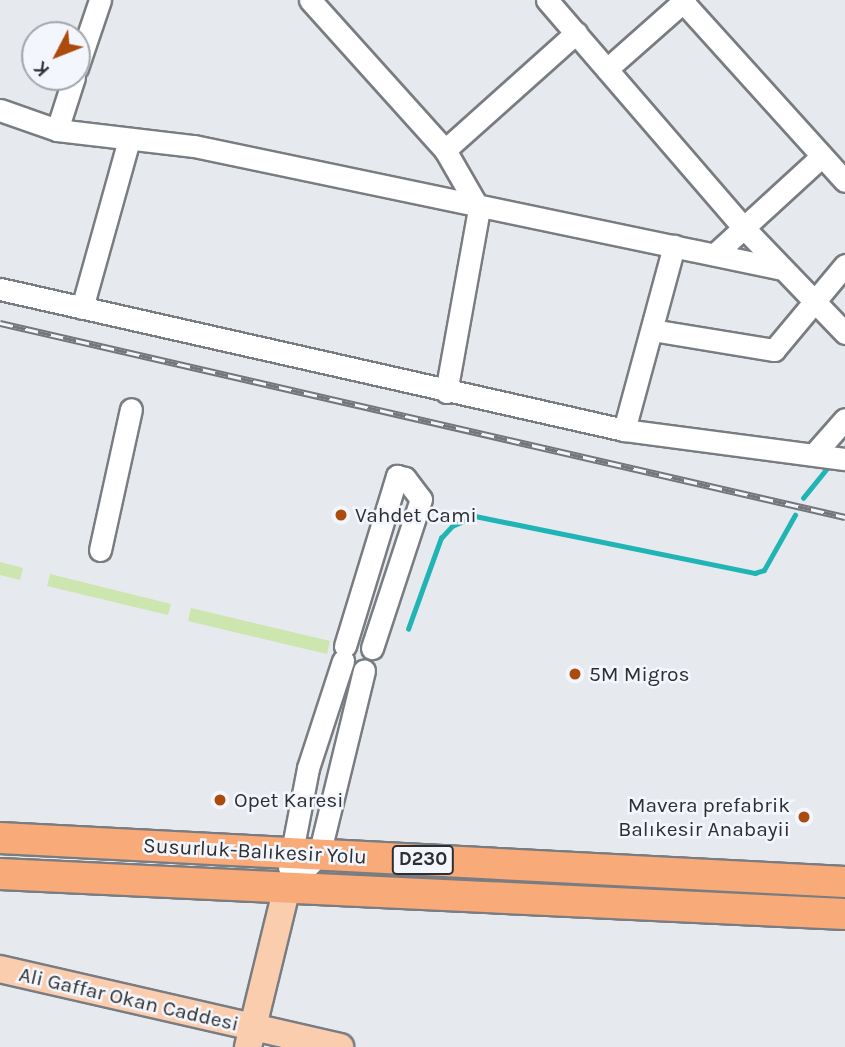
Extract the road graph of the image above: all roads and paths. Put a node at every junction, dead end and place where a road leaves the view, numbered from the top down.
1 (100, 0) edge
2 (310, 0) edge
3 (547, 0) edge
4 (684, 1) edge
5 (91, 27) edge
6 (576, 33) junction
7 (607, 69) junction
8 (70, 91) edge
9 (0, 110) edge
10 (57, 130) junction
11 (129, 140) junction
12 (444, 150) junction
13 (822, 156) junction
14 (845, 181) edge
15 (479, 209) junction
16 (744, 228) junction
17 (674, 246) junction
18 (715, 254) junction
19 (845, 265) edge
20 (782, 269) junction
21 (0, 289) edge
22 (814, 301) junction
23 (82, 308) junction
24 (652, 330) junction
25 (845, 333) edge
26 (446, 393) junction
27 (131, 409) dead end
28 (845, 419) edge
29 (624, 430) junction
30 (815, 453) junction
31 (845, 459) edge
32 (100, 550) dead end
33 (372, 648) junction
34 (344, 653) junction
35 (364, 670) junction
36 (0, 838) edge
37 (305, 853) junction
38 (0, 874) edge
39 (845, 882) edge
40 (287, 887) junction
41 (845, 914) edge
42 (0, 970) edge
43 (251, 1037) edge
44 (340, 1047) edge

1 - 5 street
2 - 12 street
3 - 6 street
4 - 7 street
4 - 13 street
6 - 7 street
6 - 12 street
7 - 16 street
8 - 10 street
9 - 10 street
10 - 11 street
11 - 15 street
11 - 23 street
12 - 15 street
13 - 14 street
13 - 16 street
15 - 17 street
15 - 26 street
16 - 18 street
16 - 20 street
17 - 18 street
17 - 24 street
18 - 20 street
19 - 22 street
20 - 22 street
21 - 23 street
22 - 24 street
22 - 25 street
23 - 26 street
24 - 29 street
26 - 29 street
27 - 32 street
28 - 30 street
29 - 30 street
30 - 31 street
33 - 34 street
33 - 34 street
33 - 35 street
34 - 35 street
34 - 37 street
35 - 37 street
36 - 37 highway, Susurluk-Balıkesir Yolu / D230
37 - 39 highway, Susurluk-Balıkesir Yolu / D230
37 - 40 street
38 - 40 highway, Susurluk-Balıkesir Yolu / D230
40 - 41 highway, Susurluk-Balıkesir Yolu / D230
40 - 43 main road
42 - 43 main road, Ali Gaffar Okan Caddesi
43 - 44 main road, Ali Gaffar Okan Caddesi

